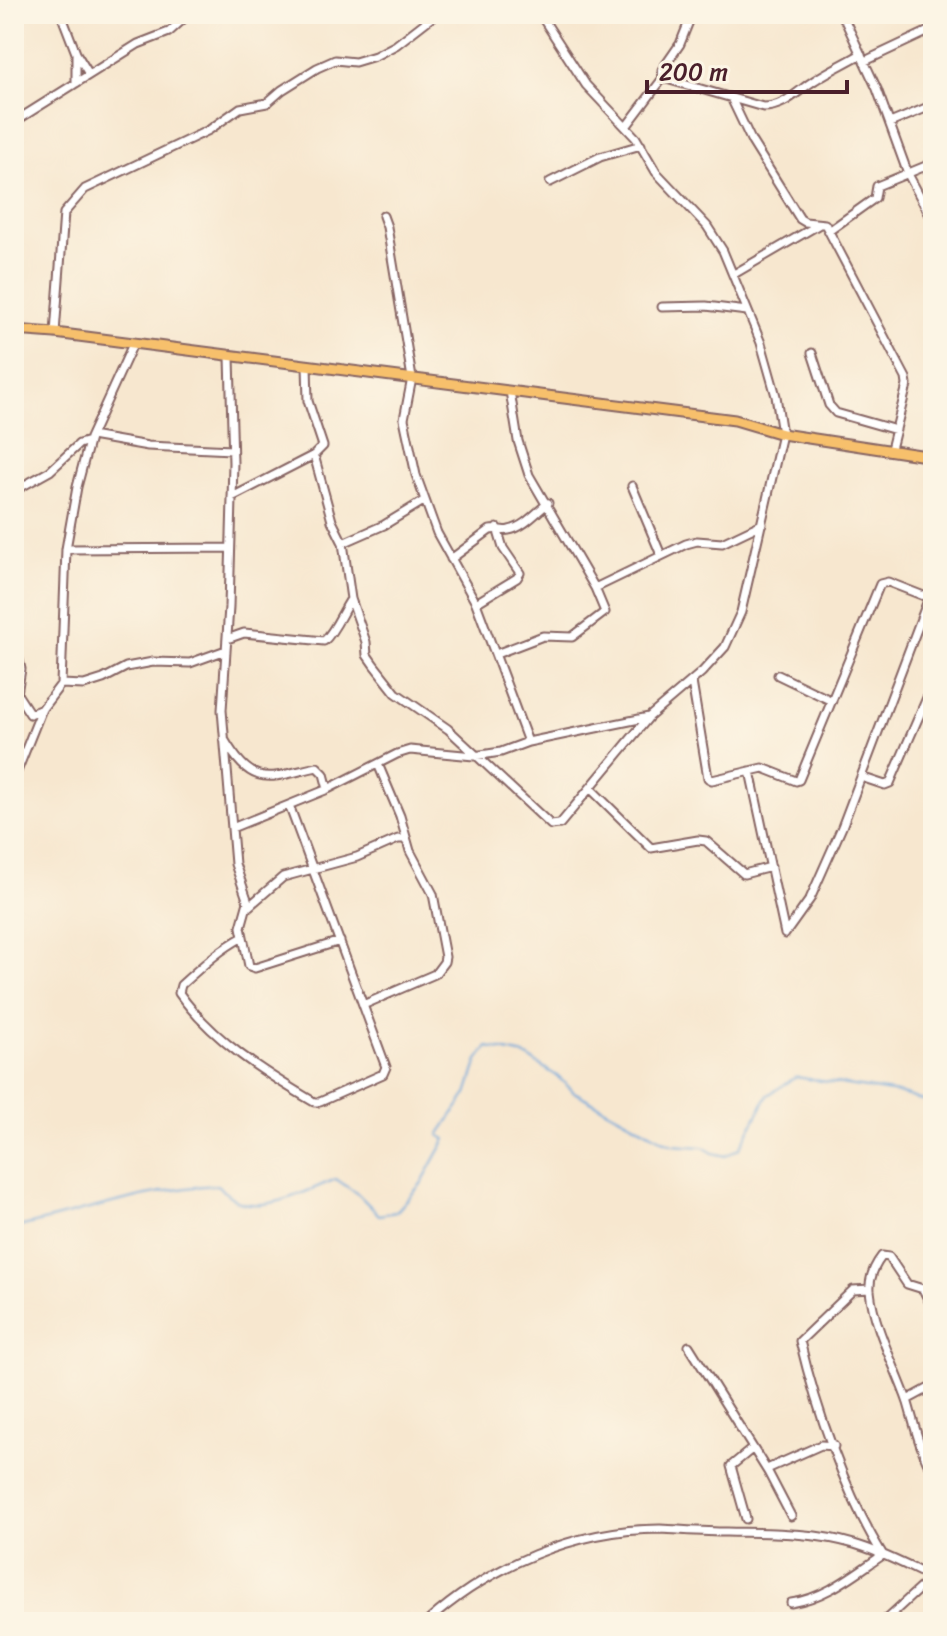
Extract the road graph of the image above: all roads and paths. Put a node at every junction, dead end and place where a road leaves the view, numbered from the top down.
1 (61, 14) edge
2 (189, 14) edge
3 (436, 14) edge
4 (540, 14) edge
5 (549, 14) edge
6 (692, 14) edge
7 (842, 14) edge
8 (547, 25) junction
9 (933, 29) edge
10 (76, 53) junction
11 (863, 57) junction
12 (89, 74) junction
13 (663, 78) junction
14 (76, 83) junction
15 (731, 98) junction
16 (933, 105) edge
17 (14, 122) edge
18 (890, 123) junction
19 (626, 127) junction
20 (641, 145) junction
21 (933, 163) edge
22 (908, 174) junction
23 (550, 182) dead end
24 (383, 216) dead end
25 (933, 221) edge
26 (820, 224) junction
27 (829, 231) junction
28 (734, 274) junction
29 (662, 307) dead end
30 (747, 311) junction
31 (14, 330) edge
32 (55, 333) junction
33 (133, 344) junction
34 (812, 353) dead end
35 (230, 357) junction
36 (307, 365) junction
37 (412, 378) junction
38 (510, 391) junction
39 (896, 430) junction
40 (782, 434) junction
41 (90, 439) junction
42 (891, 449) junction
43 (232, 450) junction
44 (314, 455) junction
45 (933, 457) edge
46 (632, 486) dead end
47 (14, 491) edge
48 (232, 497) junction
49 (425, 500) junction
50 (548, 503) junction
51 (762, 524) junction
52 (497, 528) junction
53 (343, 543) junction
54 (230, 548) junction
55 (66, 549) junction
56 (661, 555) junction
57 (451, 559) junction
58 (933, 587) edge
59 (595, 588) junction
60 (929, 598) junction
61 (351, 599) junction
62 (476, 603) junction
63 (228, 623) junction
64 (244, 633) junction
65 (14, 639) edge
66 (227, 639) junction
67 (226, 650) junction
68 (496, 654) junction
69 (778, 675) dead end
70 (692, 682) junction
71 (61, 684) junction
72 (933, 684) edge
73 (832, 701) junction
74 (42, 709) junction
75 (649, 717) junction
76 (223, 737) junction
77 (528, 742) junction
78 (474, 756) junction
79 (378, 764) junction
80 (750, 771) junction
81 (861, 777) junction
82 (14, 779) edge
83 (590, 788) junction
84 (328, 789) junction
85 (289, 805) junction
86 (232, 828) junction
87 (405, 839) junction
88 (771, 867) junction
89 (312, 870) junction
90 (247, 908) junction
91 (243, 937) junction
92 (340, 941) junction
93 (363, 1005) junction
94 (870, 1289) junction
95 (933, 1309) edge
96 (689, 1346) dead end
97 (933, 1386) edge
98 (907, 1400) junction
99 (834, 1446) junction
100 (753, 1448) junction
101 (767, 1469) junction
102 (933, 1473) edge
103 (791, 1516) dead end
104 (746, 1519) dead end
105 (883, 1555) junction
106 (933, 1578) edge
107 (791, 1603) dead end
108 (427, 1622) edge
109 (883, 1622) edge

1 - 10 street
2 - 12 street
3 - 32 street
4 - 8 street
5 - 8 street
6 - 13 street
7 - 11 street
8 - 19 street
9 - 11 street
10 - 12 street
10 - 14 street
11 - 15 street
11 - 18 street
12 - 14 street
13 - 15 street
13 - 19 street
14 - 17 street
15 - 26 street
16 - 18 street
18 - 22 street
19 - 20 street
20 - 23 street
20 - 28 street
21 - 22 street
22 - 25 street
22 - 27 street
24 - 37 street
26 - 27 street
26 - 28 street
27 - 39 street
28 - 30 street
29 - 30 street
30 - 40 street
31 - 32 main road
32 - 33 main road
33 - 35 main road
33 - 41 street
34 - 39 street
35 - 36 main road
35 - 43 street
36 - 37 main road
36 - 44 street
37 - 38 main road
37 - 49 street
38 - 40 main road
38 - 50 street
39 - 42 street
40 - 42 main road
40 - 51 street
41 - 43 street
41 - 47 street
41 - 55 street
42 - 45 main road
43 - 48 street
44 - 48 street
44 - 53 street
46 - 56 street
48 - 54 street
49 - 53 street
49 - 57 street
50 - 52 street
50 - 59 street
51 - 56 street
51 - 70 street
52 - 57 street
52 - 62 street
53 - 61 street
54 - 55 street
54 - 63 street
55 - 71 street
56 - 59 street
57 - 62 street
58 - 60 street
59 - 68 street
60 - 73 street
60 - 81 street
61 - 64 street
61 - 78 street
62 - 68 street
63 - 64 street
63 - 66 street
64 - 66 street
65 - 74 street
66 - 67 street
67 - 71 street
67 - 76 street
68 - 77 street
69 - 73 street
70 - 75 street
70 - 80 street
71 - 74 street
72 - 81 street
73 - 80 street
74 - 82 street
75 - 77 street
75 - 83 street
76 - 84 street
76 - 86 street
77 - 78 street
78 - 79 street
78 - 83 street
79 - 84 street
79 - 87 street
80 - 88 street
81 - 88 street
83 - 88 street
84 - 85 street
85 - 86 street
85 - 89 street
86 - 90 street
87 - 89 street
87 - 93 street
89 - 90 street
89 - 92 street
90 - 91 street
91 - 92 street
91 - 93 street
92 - 93 street
94 - 95 street
94 - 98 street
94 - 99 street
96 - 100 street
97 - 98 street
98 - 102 street
99 - 101 street
99 - 105 street
100 - 101 street
100 - 104 street
101 - 103 street
105 - 106 street
105 - 107 street
105 - 108 street
106 - 109 street

